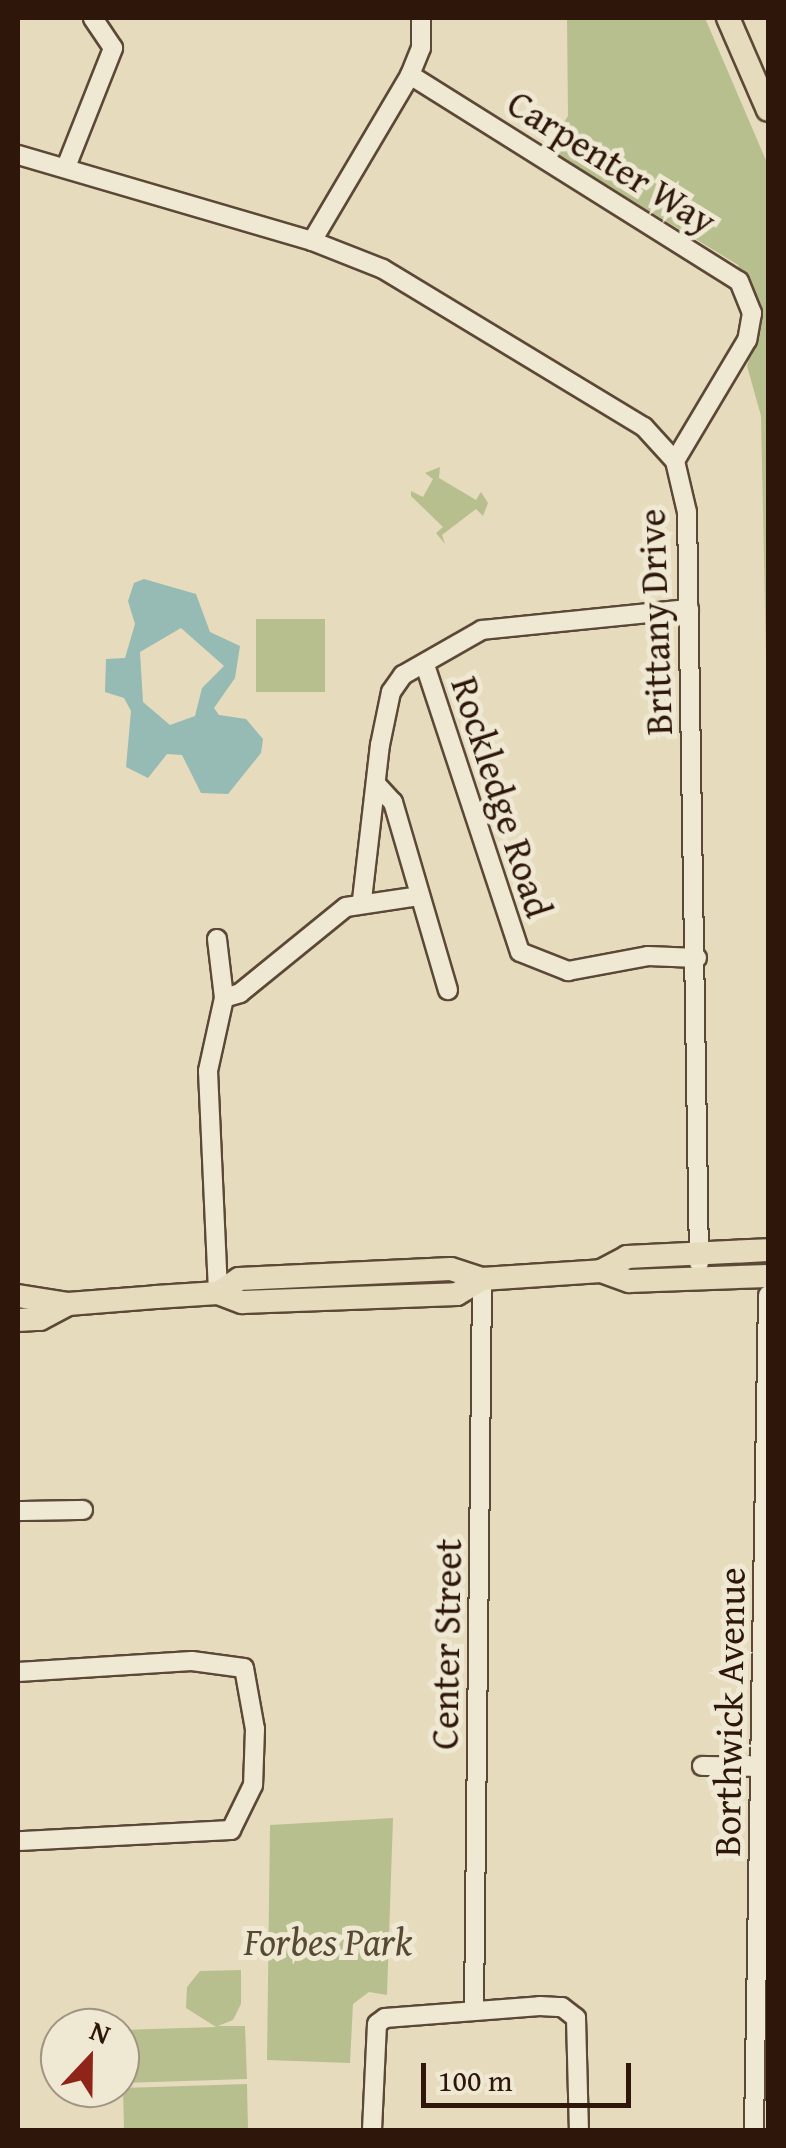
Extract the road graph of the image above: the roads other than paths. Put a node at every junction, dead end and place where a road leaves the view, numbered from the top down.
1 (93, 18) edge
2 (421, 18) edge
3 (728, 18) edge
4 (410, 75) junction
5 (768, 110) edge
6 (18, 155) edge
7 (66, 167) junction
8 (312, 241) junction
9 (675, 460) junction
10 (689, 609) junction
11 (426, 668) junction
12 (376, 784) junction
13 (420, 896) junction
14 (362, 900) junction
15 (218, 939) dead end
16 (697, 958) junction
17 (448, 990) dead end
18 (224, 998) junction
19 (768, 1250) edge
20 (699, 1253) junction
21 (601, 1272) junction
22 (768, 1276) edge
23 (700, 1278) junction
24 (482, 1279) junction
25 (218, 1293) junction
26 (768, 1294) edge
27 (18, 1296) edge
28 (68, 1304) junction
29 (18, 1320) edge
30 (83, 1510) dead end
31 (18, 1511) edge
32 (18, 1672) edge
33 (702, 1766) dead end
34 (764, 1767) edge
35 (18, 1841) edge
36 (474, 2010) junction
37 (372, 2130) edge
38 (579, 2130) edge
39 (754, 2130) edge

1 - 7 street
2 - 4 street
3 - 5 main road
4 - 8 street
4 - 9 street, Carpenter Way
6 - 7 street, Brittany Drive
7 - 8 street, Brittany Drive
8 - 9 street, Brittany Drive
9 - 10 street, Brittany Drive
10 - 11 street
10 - 16 street, Brittany Drive
11 - 12 street
11 - 16 street, Rockledge Road
12 - 13 street
12 - 14 street
13 - 14 street
13 - 17 street
14 - 18 street
15 - 18 street
16 - 20 street, Brittany Drive
18 - 25 street
19 - 20 main road
20 - 21 main road
20 - 23 street, Brittany Drive
21 - 23 main road
21 - 24 main road
22 - 23 main road
24 - 25 main road
24 - 36 street, Center Street
25 - 28 main road
26 - 34 street, Borthwick Avenue
27 - 28 main road
28 - 29 main road
30 - 31 street
32 - 35 street
33 - 34 street
34 - 39 street, Borthwick Avenue
36 - 37 street
36 - 38 street

